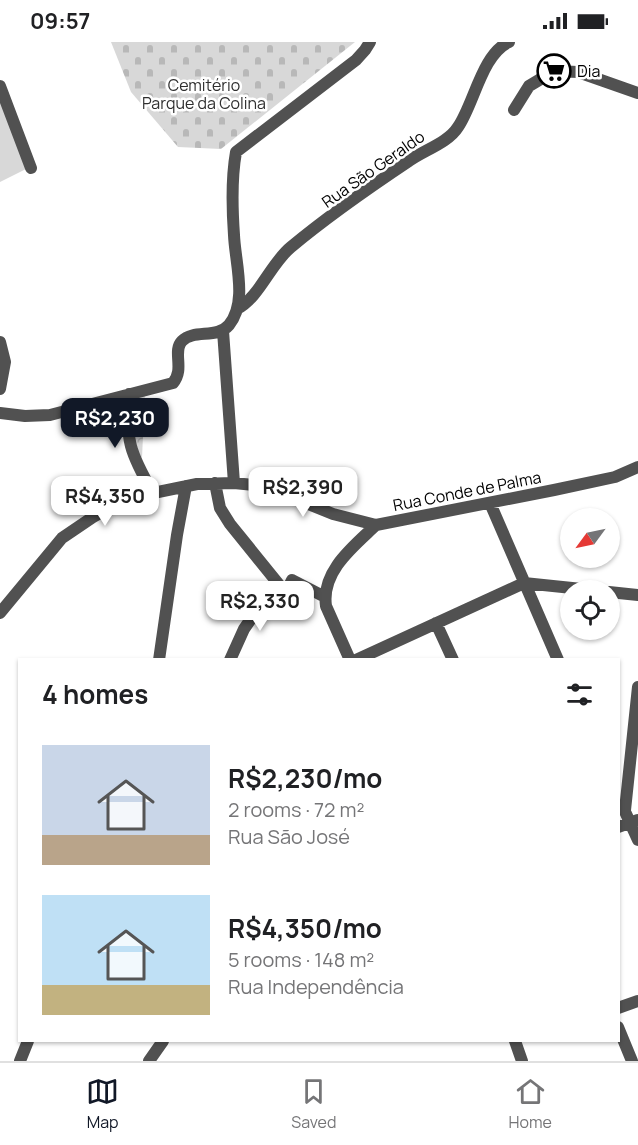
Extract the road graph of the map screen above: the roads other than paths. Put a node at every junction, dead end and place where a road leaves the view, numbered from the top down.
1 (370, 42) edge
2 (509, 42) edge
3 (0, 86) edge
4 (638, 93) edge
5 (514, 110) dead end
6 (31, 168) dead end
7 (237, 309) junction
8 (223, 331) junction
9 (0, 342) edge
10 (0, 389) edge
11 (129, 394) junction
12 (0, 413) edge
13 (638, 467) edge
14 (215, 483) junction
15 (234, 483) junction
16 (186, 486) junction
17 (153, 493) junction
18 (490, 503) junction
19 (376, 525) junction
20 (524, 583) junction
21 (560, 587) edge
22 (620, 593) edge
23 (638, 595) edge
24 (284, 596) junction
25 (325, 597) junction
26 (0, 613) edge
27 (436, 623) junction
28 (159, 658) edge
29 (231, 658) edge
30 (349, 658) edge
31 (360, 658) edge
32 (452, 658) edge
33 (557, 658) edge
34 (638, 687) edge
35 (620, 800) edge
36 (624, 810) junction
37 (628, 823) edge
38 (638, 840) edge
39 (638, 1001) edge
40 (620, 1007) edge
41 (620, 1032) edge
42 (28, 1042) edge
43 (162, 1042) edge
44 (515, 1042) edge
45 (20, 1061) edge
46 (149, 1061) edge
47 (522, 1061) edge
48 (632, 1061) edge

1 - 7 street
2 - 7 street, Rua São Geraldo
3 - 6 street
4 - 5 street
7 - 8 street, Rua São Geraldo
8 - 11 street
8 - 15 street
9 - 10 street
11 - 12 street
11 - 17 street
13 - 18 street, Rua Conde de Palma
14 - 15 street, Rua Conde de Palma
14 - 16 street, Rua Conde de Palma
14 - 24 street
15 - 19 street, Rua Conde de Palma
16 - 17 street, Rua Conde de Palma
16 - 28 street
17 - 26 street, Rua Conde de Palma
18 - 19 street, Rua Conde de Palma
18 - 20 street
19 - 25 street
20 - 21 street
20 - 27 street
20 - 33 street
22 - 23 street
24 - 25 street
24 - 29 street
25 - 30 street
27 - 31 street
27 - 32 street
34 - 36 street
35 - 36 street
36 - 37 street
37 - 38 street
39 - 40 street
41 - 48 street
42 - 45 street
43 - 46 street
44 - 47 street

